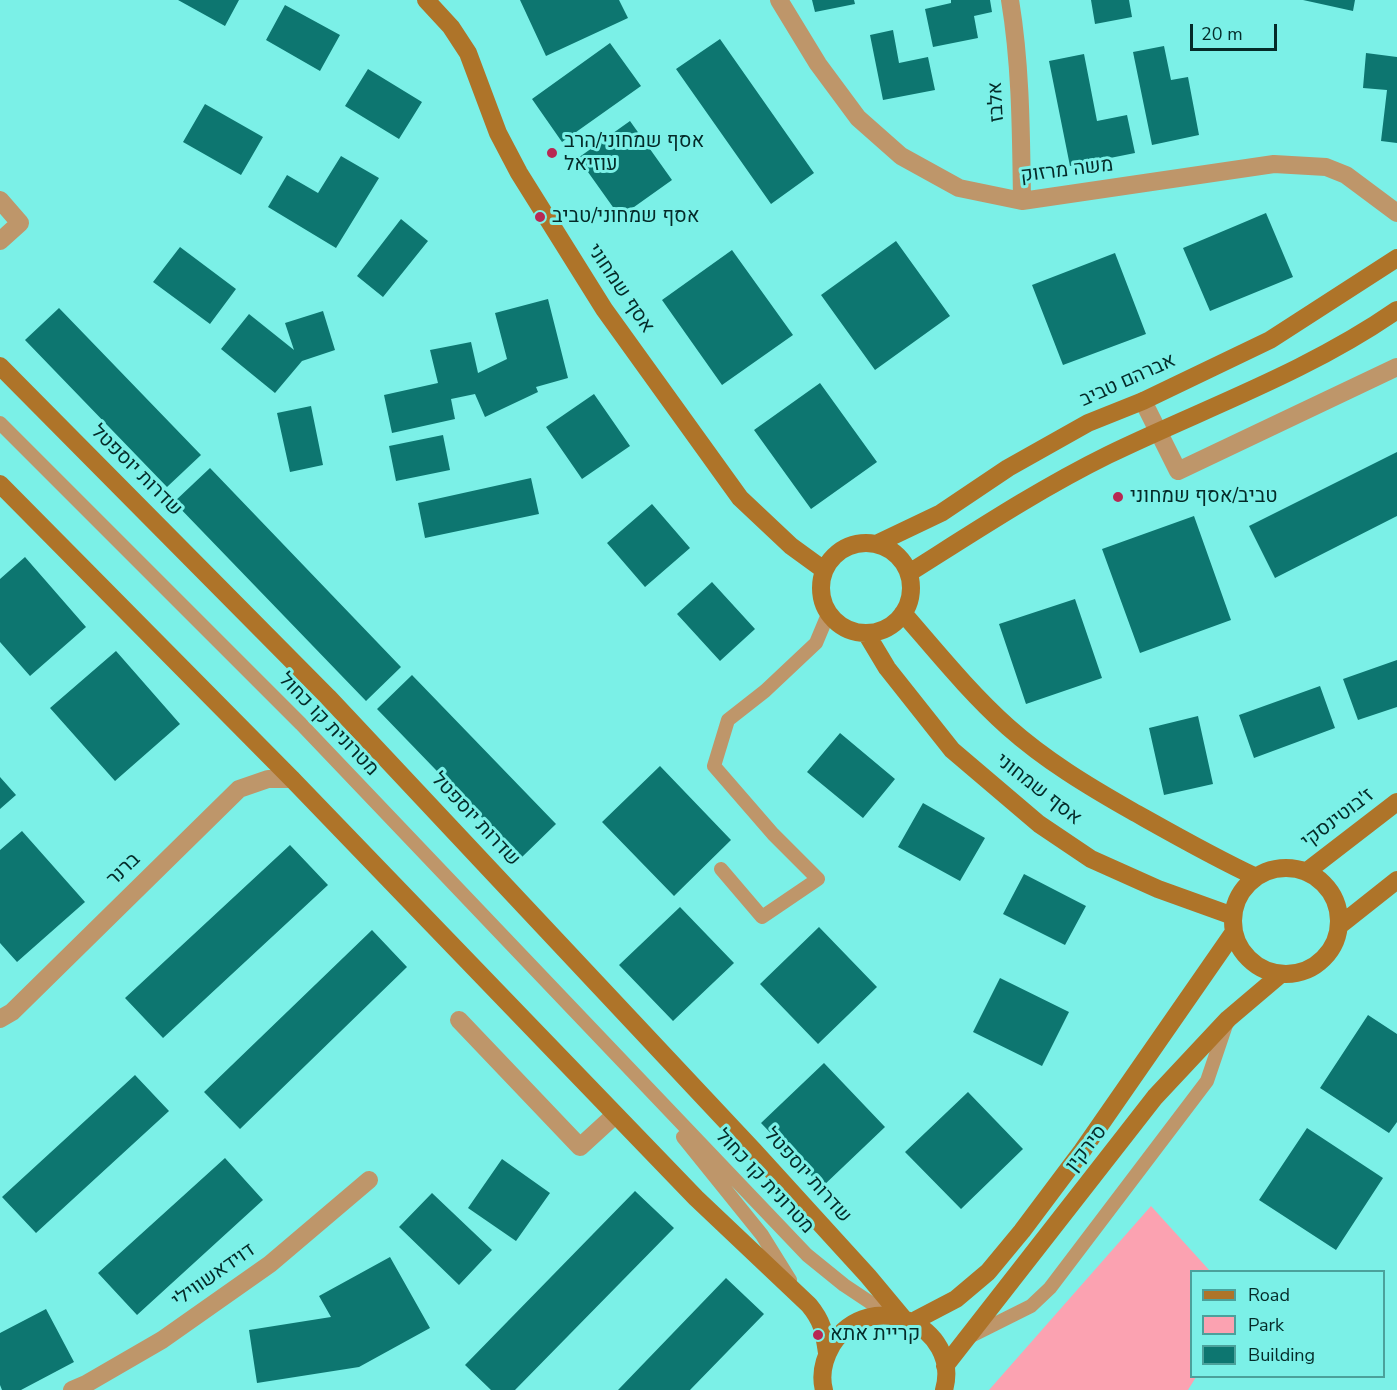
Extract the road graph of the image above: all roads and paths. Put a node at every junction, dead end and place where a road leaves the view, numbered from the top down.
1 (426, 0) edge
2 (779, 0) edge
3 (1010, 0) edge
4 (0, 200) edge
5 (1022, 201) junction
6 (1397, 213) edge
7 (0, 241) edge
8 (1397, 258) edge
9 (1397, 310) edge
10 (0, 366) edge
11 (1397, 367) edge
12 (1143, 401) junction
13 (0, 423) edge
14 (1158, 432) junction
15 (0, 484) edge
16 (876, 544) junction
17 (824, 570) junction
18 (909, 573) junction
19 (829, 612) junction
20 (903, 613) junction
21 (866, 633) junction
22 (292, 779) junction
23 (1397, 802) edge
24 (721, 869) dead end
25 (1306, 872) junction
26 (1256, 877) junction
27 (1397, 880) edge
28 (1233, 924) junction
29 (1339, 926) junction
30 (1281, 974) junction
31 (0, 1019) edge
32 (1228, 1019) junction
33 (459, 1020) dead end
34 (622, 1060) junction
35 (615, 1115) junction
36 (369, 1180) dead end
37 (797, 1293) junction
38 (902, 1318) junction
39 (969, 1338) junction
40 (827, 1353) junction
41 (945, 1366) junction
42 (822, 1388) edge
43 (72, 1390) edge
44 (944, 1390) edge

1 - 17 street, אסף שמחוני
2 - 5 street, משה מרזוק
3 - 5 street, אלבז
4 - 7 street
5 - 6 street, משה מרזוק
8 - 12 street, אברהם טביב
9 - 14 street
10 - 38 street, שדרות יוספטל
11 - 14 street
12 - 14 street
12 - 16 street, אברהם טביב
13 - 34 lane, מטרונית קו כחול
14 - 18 street
15 - 22 street
16 - 17 street
16 - 18 street
17 - 19 street
18 - 20 street
19 - 21 street
19 - 24 lane
20 - 21 street
20 - 26 street, אסף שמחוני
21 - 28 street, אסף שמחוני
22 - 31 street, ברנר
22 - 35 street
23 - 25 street, ז'בוטינסקי
25 - 26 street
25 - 29 street
26 - 28 street
27 - 29 street
28 - 30 street
28 - 38 street, סירקין
29 - 30 street
30 - 32 street, סירקין
32 - 39 street, סירקין
32 - 39 lane
33 - 35 street
34 - 37 lane, מטרונית קו כחול
34 - 38 lane, מטרונית קו כחול
35 - 37 street
36 - 43 street, דוידאשווילי
37 - 40 street
38 - 40 street, סירקין
38 - 41 street, שדרות יוספטל
39 - 41 street, סירקין
40 - 42 street
41 - 44 street

